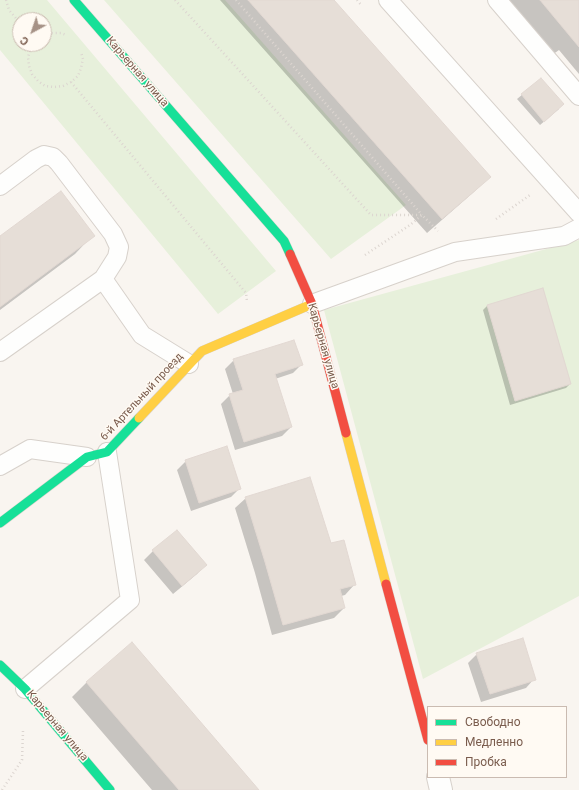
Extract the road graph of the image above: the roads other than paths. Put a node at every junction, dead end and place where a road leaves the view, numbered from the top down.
1 (74, 0) edge
2 (388, 0) edge
3 (497, 0) edge
4 (579, 96) edge
5 (0, 186) edge
6 (579, 213) edge
7 (579, 228) edge
8 (103, 279) junction
9 (312, 304) junction
10 (0, 352) edge
11 (189, 364) junction
12 (107, 452) junction
13 (87, 457) junction
14 (0, 466) edge
15 (0, 523) edge
16 (0, 665) edge
17 (25, 689) junction
18 (427, 736) edge
19 (438, 778) edge
20 (110, 790) edge
21 (441, 790) edge

1 - 9 street, Карьерная улица
2 - 6 lane
3 - 4 lane
5 - 8 lane
7 - 9 lane
8 - 10 lane
8 - 11 lane
9 - 11 street, 6-й Артельный проезд
9 - 18 street, Карьерная улица
11 - 12 street, 6-й Артельный проезд
12 - 13 street, 6-й Артельный проезд
12 - 17 lane
13 - 14 lane
13 - 15 street, 6-й Артельный проезд
16 - 17 street, Карьерная улица
17 - 20 street, Карьерная улица
19 - 21 street

